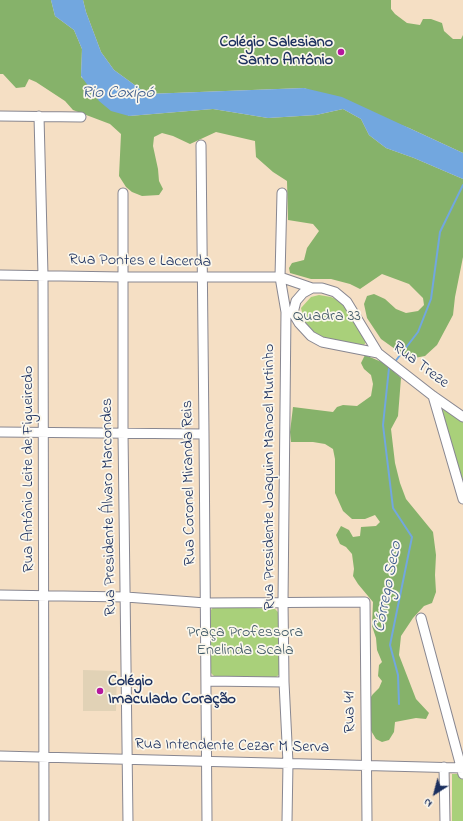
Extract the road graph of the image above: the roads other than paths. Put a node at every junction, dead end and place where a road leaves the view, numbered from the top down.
1 (0, 116) edge
2 (39, 116) junction
3 (81, 117) dead end
4 (201, 145) dead end
5 (123, 193) dead end
6 (282, 193) dead end
7 (0, 275) edge
8 (44, 275) junction
9 (122, 277) junction
10 (280, 277) junction
11 (202, 278) junction
12 (312, 288) junction
13 (290, 313) junction
14 (381, 355) junction
15 (433, 396) junction
16 (463, 417) edge
17 (0, 432) edge
18 (44, 433) junction
19 (123, 433) junction
20 (204, 434) junction
21 (463, 499) edge
22 (0, 595) edge
23 (44, 595) junction
24 (126, 597) junction
25 (284, 602) junction
26 (206, 603) junction
27 (421, 618) dead end
28 (206, 681) junction
29 (284, 682) junction
30 (0, 756) edge
31 (44, 757) junction
32 (127, 759) junction
33 (207, 761) junction
34 (288, 763) junction
35 (367, 765) junction
36 (444, 767) junction
37 (462, 770) edge
38 (44, 821) edge
39 (128, 821) edge
40 (207, 821) edge
41 (287, 821) edge
42 (367, 821) edge
43 (445, 821) edge

1 - 2 street
2 - 3 street
2 - 8 street, Rua Antônio Leite de Figueiredo
4 - 11 street, Rua Coronel Miranda Reis
5 - 9 street, Rua Presidente Álvaro Marcondes
6 - 10 street, Rua Presidente Joaquim Manoel Murtinho
7 - 8 street, Rua Pontes e Lacerda
8 - 9 street, Rua Pontes e Lacerda
8 - 18 street, Rua Antônio Leite de Figueiredo
9 - 11 street, Rua Pontes e Lacerda
9 - 19 street, Rua Presidente Álvaro Marcondes
10 - 11 street, Rua Pontes e Lacerda
10 - 12 street, Rua Treze
10 - 13 street, Rua Presidente Joaquim Manoel Murtinho
11 - 20 street, Rua Coronel Miranda Reis
12 - 13 street
12 - 14 street, Rua Treze
13 - 14 street, Rua Treze
13 - 25 street, Rua Presidente Joaquim Manoel Murtinho
14 - 15 street, Rua Treze
15 - 16 street, Rua Treze
15 - 21 street
17 - 18 street
18 - 19 street
18 - 23 street, Rua Antônio Leite de Figueiredo
19 - 20 street
19 - 24 street, Rua Presidente Álvaro Marcondes
20 - 26 street, Rua Coronel Miranda Reis
22 - 23 street
23 - 24 street
23 - 31 street, Rua Antônio Leite de Figueiredo
24 - 26 street
24 - 32 street, Rua Presidente Álvaro Marcondes
25 - 26 street
25 - 29 street, Rua Presidente Joaquim Manoel Murtinho
25 - 35 street, Rua 41
26 - 28 street, Rua Coronel Miranda Reis
27 - 37 street
28 - 29 street
28 - 33 street, Rua Coronel Miranda Reis
29 - 34 street, Rua Presidente Joaquim Manoel Murtinho
30 - 31 street, Rua Intendente Cezar M Serva
31 - 32 street, Rua Intendente Cezar M Serva
31 - 38 street, Rua Antônio Leite de Figueiredo
32 - 33 street, Rua Intendente Cezar M Serva
32 - 39 street, Rua Presidente Álvaro Marcondes
33 - 34 street, Rua Intendente Cezar M Serva
33 - 40 street, Rua Coronel Miranda Reis
34 - 35 street, Rua Intendente Cezar M Serva
34 - 41 street, Rua Presidente Joaquim Manoel Murtinho
35 - 36 street, Rua Intendente Cezar M Serva
35 - 42 street, Rua 41
36 - 37 street, Rua Intendente Cezar M Serva
36 - 43 street

